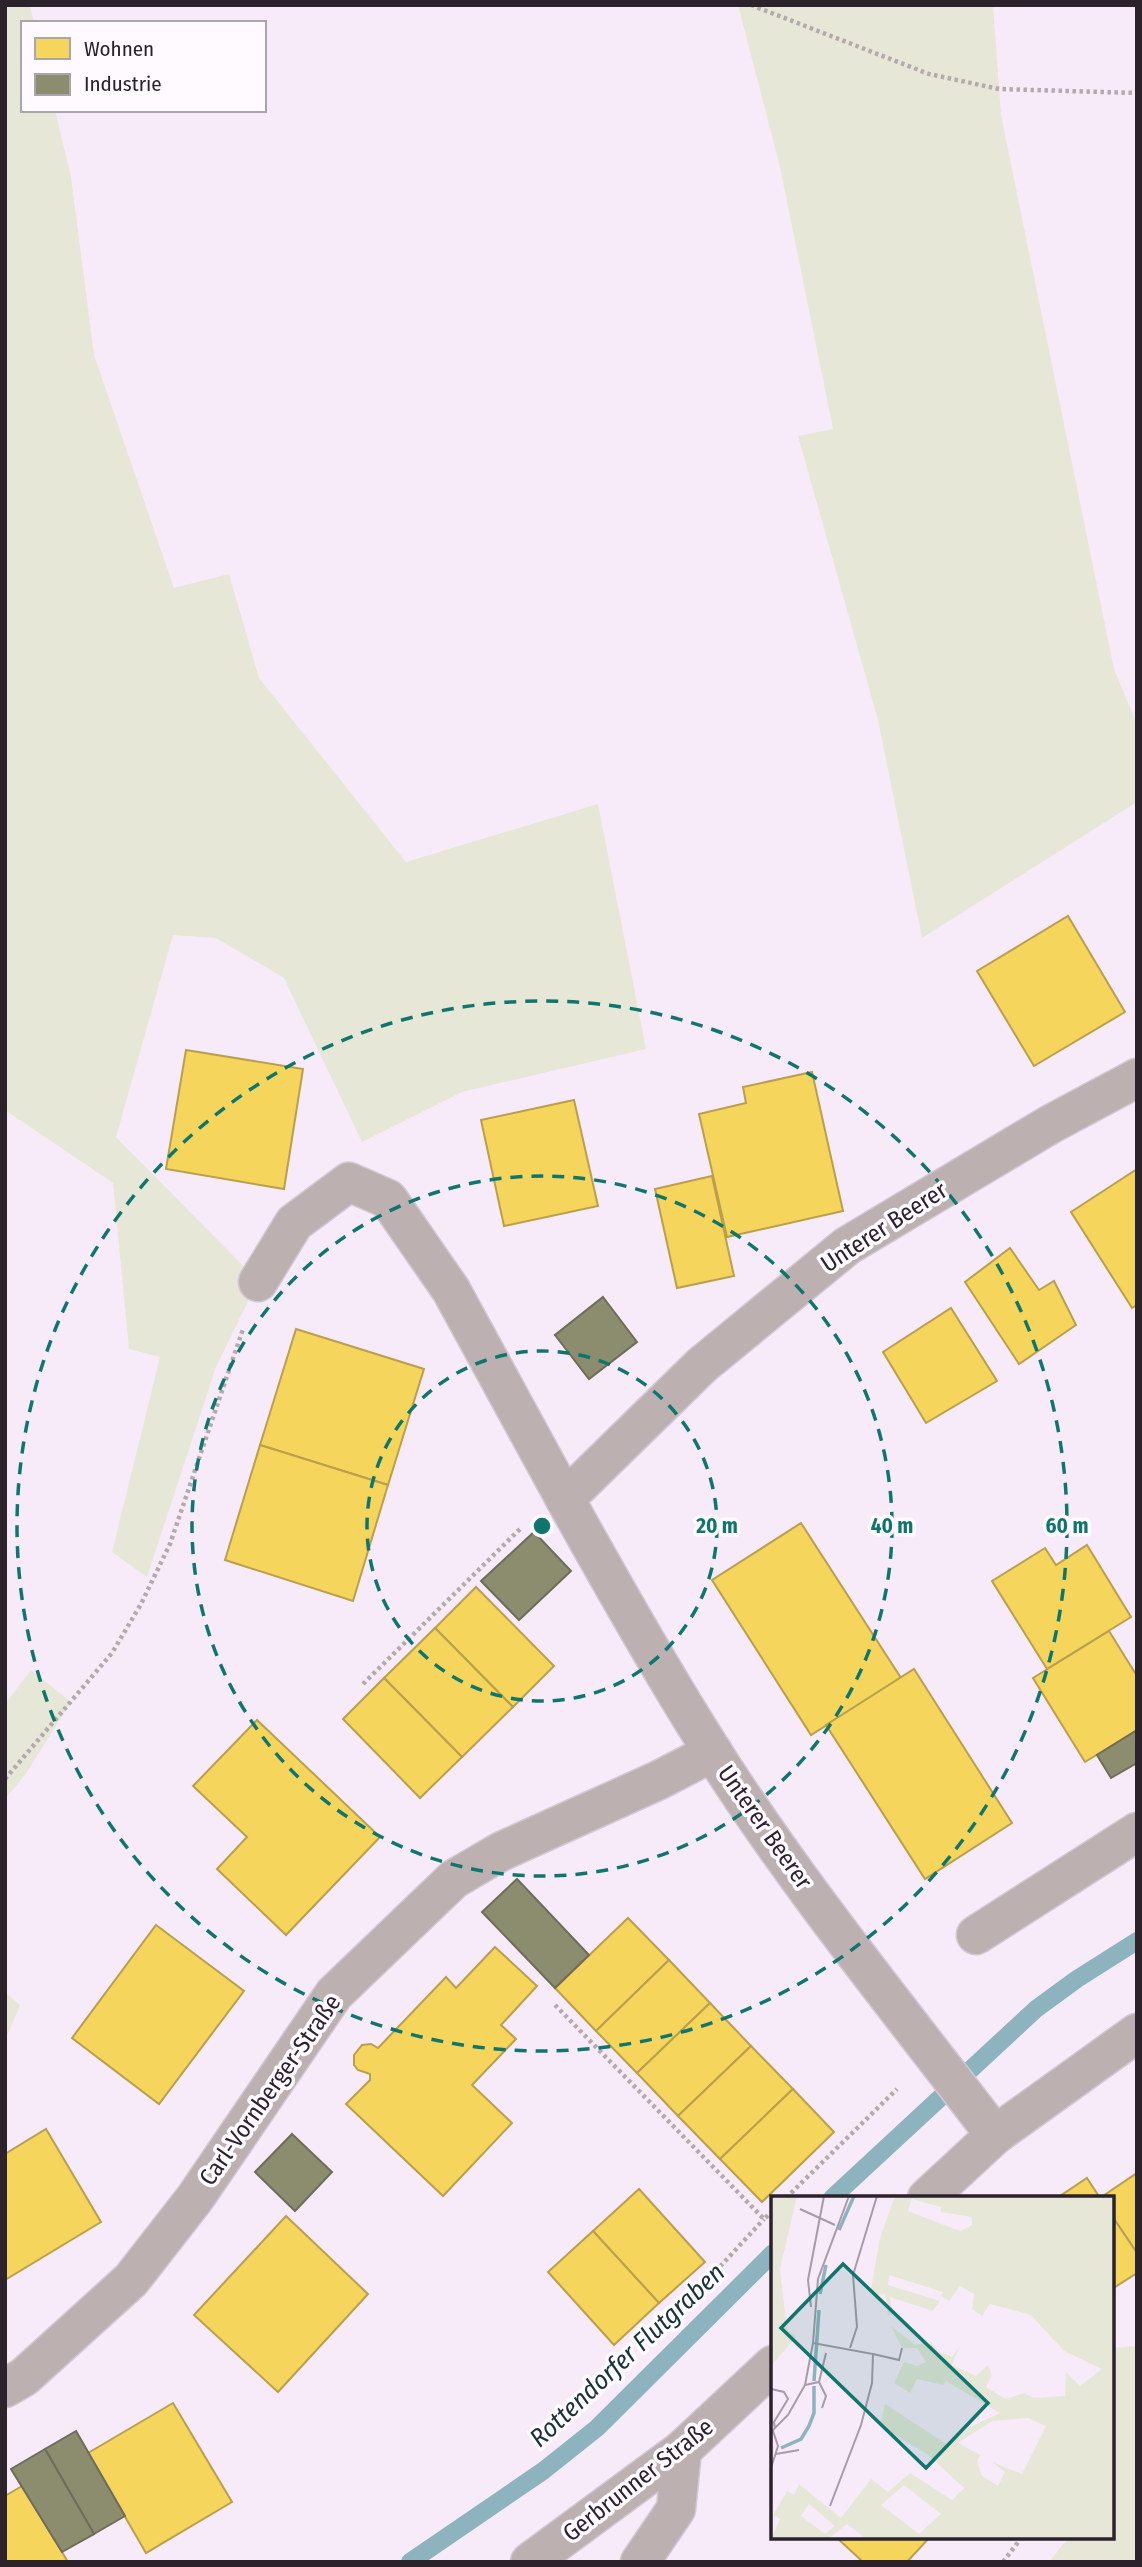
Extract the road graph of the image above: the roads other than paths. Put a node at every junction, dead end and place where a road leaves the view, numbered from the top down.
1 (1137, 1078) edge
2 (258, 1282) road end
3 (563, 1494) junction
4 (713, 1752) junction
5 (1137, 1832) edge
6 (976, 1935) dead end
7 (1137, 2033) edge
8 (995, 2135) junction
9 (929, 2196) edge
10 (771, 2367) edge
11 (5, 2388) edge
12 (682, 2451) junction
13 (530, 2562) edge
14 (640, 2562) edge

1 - 3 street, Unterer Beerer
2 - 3 street, Unterer Beerer
3 - 4 street, Unterer Beerer
4 - 8 street, Unterer Beerer
4 - 11 street, Carl-Vornberger-Straße
5 - 6 street
7 - 8 street
8 - 9 street
10 - 12 street, Gerbrunner Straße
12 - 13 street, Gerbrunner Straße
12 - 14 street

